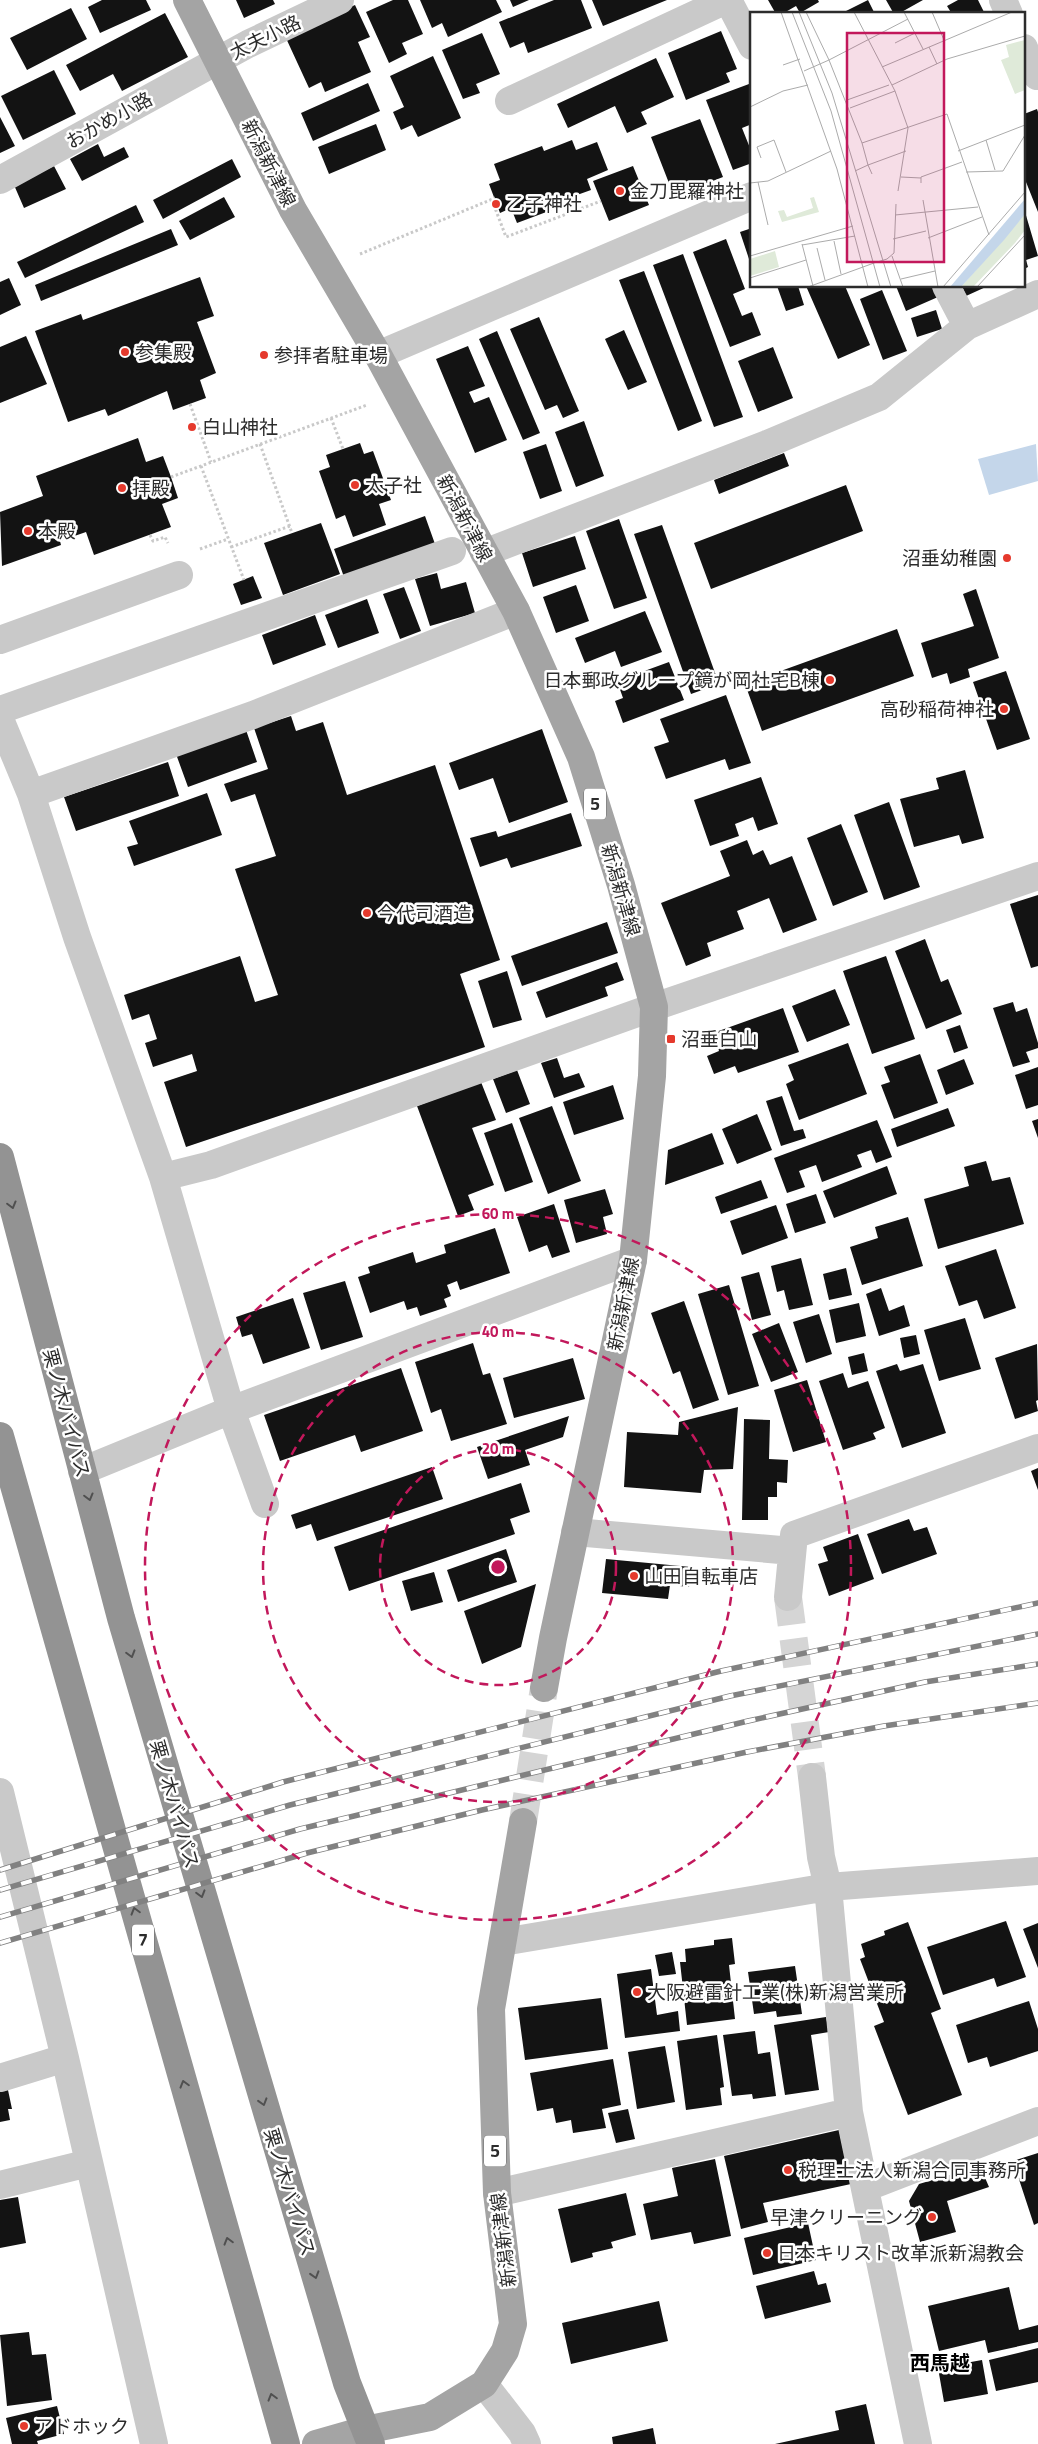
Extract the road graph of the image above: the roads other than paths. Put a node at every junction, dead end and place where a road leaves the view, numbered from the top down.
1 (187, 0) edge
2 (340, 0) edge
3 (727, 0) edge
4 (1003, 0) edge
5 (1008, 12) edge
6 (750, 42) edge
7 (1026, 55) edge
8 (217, 61) junction
9 (1033, 78) edge
10 (509, 101) dead end
11 (0, 180) edge
12 (750, 197) edge
13 (947, 288) edge
14 (1038, 294) edge
15 (967, 326) junction
16 (378, 355) junction
17 (452, 551) dead end
18 (484, 553) junction
19 (179, 575) dead end
20 (516, 611) junction
21 (0, 640) edge
22 (0, 710) edge
23 (0, 719) edge
24 (31, 794) junction
25 (1038, 876) edge
26 (654, 1007) junction
27 (0, 1157) edge
28 (163, 1177) junction
29 (633, 1260) junction
30 (231, 1410) junction
31 (0, 1436) edge
32 (1038, 1448) edge
33 (82, 1471) junction
34 (265, 1504) dead end
35 (575, 1532) junction
36 (792, 1551) junction
37 (788, 1597) tunnel mouth
38 (544, 1688) tunnel mouth
39 (812, 1777) tunnel mouth
40 (0, 1792) edge
41 (523, 1822) tunnel mouth
42 (1038, 1871) edge
43 (828, 1887) junction
44 (504, 1942) junction
45 (65, 2058) junction
46 (0, 2078) edge
47 (849, 2112) junction
48 (1038, 2121) edge
49 (90, 2163) junction
50 (0, 2184) edge
51 (865, 2188) junction
52 (497, 2193) junction
53 (484, 2384) junction
54 (368, 2437) edge
55 (154, 2444) edge
56 (286, 2444) edge
57 (316, 2444) edge
58 (527, 2444) edge
59 (918, 2444) edge

1 - 8 main road, 新潟新津線 / 5
2 - 8 street, 太夫小路
3 - 6 street
3 - 10 street
4 - 5 street
7 - 9 street
8 - 11 street, おかめ小路
8 - 16 main road, 新潟新津線 / 5
12 - 16 street
13 - 15 street
14 - 15 street
15 - 18 street
16 - 18 main road, 新潟新津線 / 5
17 - 22 street
18 - 20 main road, 新潟新津線 / 5
19 - 21 street
20 - 24 street
20 - 26 main road, 新潟新津線 / 5
23 - 24 street
24 - 28 street
25 - 26 street
26 - 28 street
26 - 29 main road, 新潟新津線 / 5
27 -> 33 highway, 栗ノ木バイパス
28 - 30 street
29 - 30 street
29 - 35 main road, 新潟新津線 / 5
30 - 33 street
30 - 34 street
56 -> 31 highway, 7
32 - 36 street
33 -> 54 highway, 栗ノ木バイパス
35 - 36 street
35 - 38 main road, 新潟新津線 / 5
36 - 37 street
39 - 43 street
40 - 45 street
41 - 44 main road, 新潟新津線 / 5
42 - 43 street
43 - 44 street
43 - 47 street
44 - 52 main road, 新潟新津線 / 5
45 - 46 street
45 - 49 street
47 - 51 street
47 - 52 street
48 - 51 street
49 - 50 street
49 - 55 street
51 - 59 street
52 - 53 main road, 新潟新津線 / 5
53 - 54 main road, 新潟新津線 / 5
53 - 58 street
54 - 57 main road, 新潟新津線 / 5

